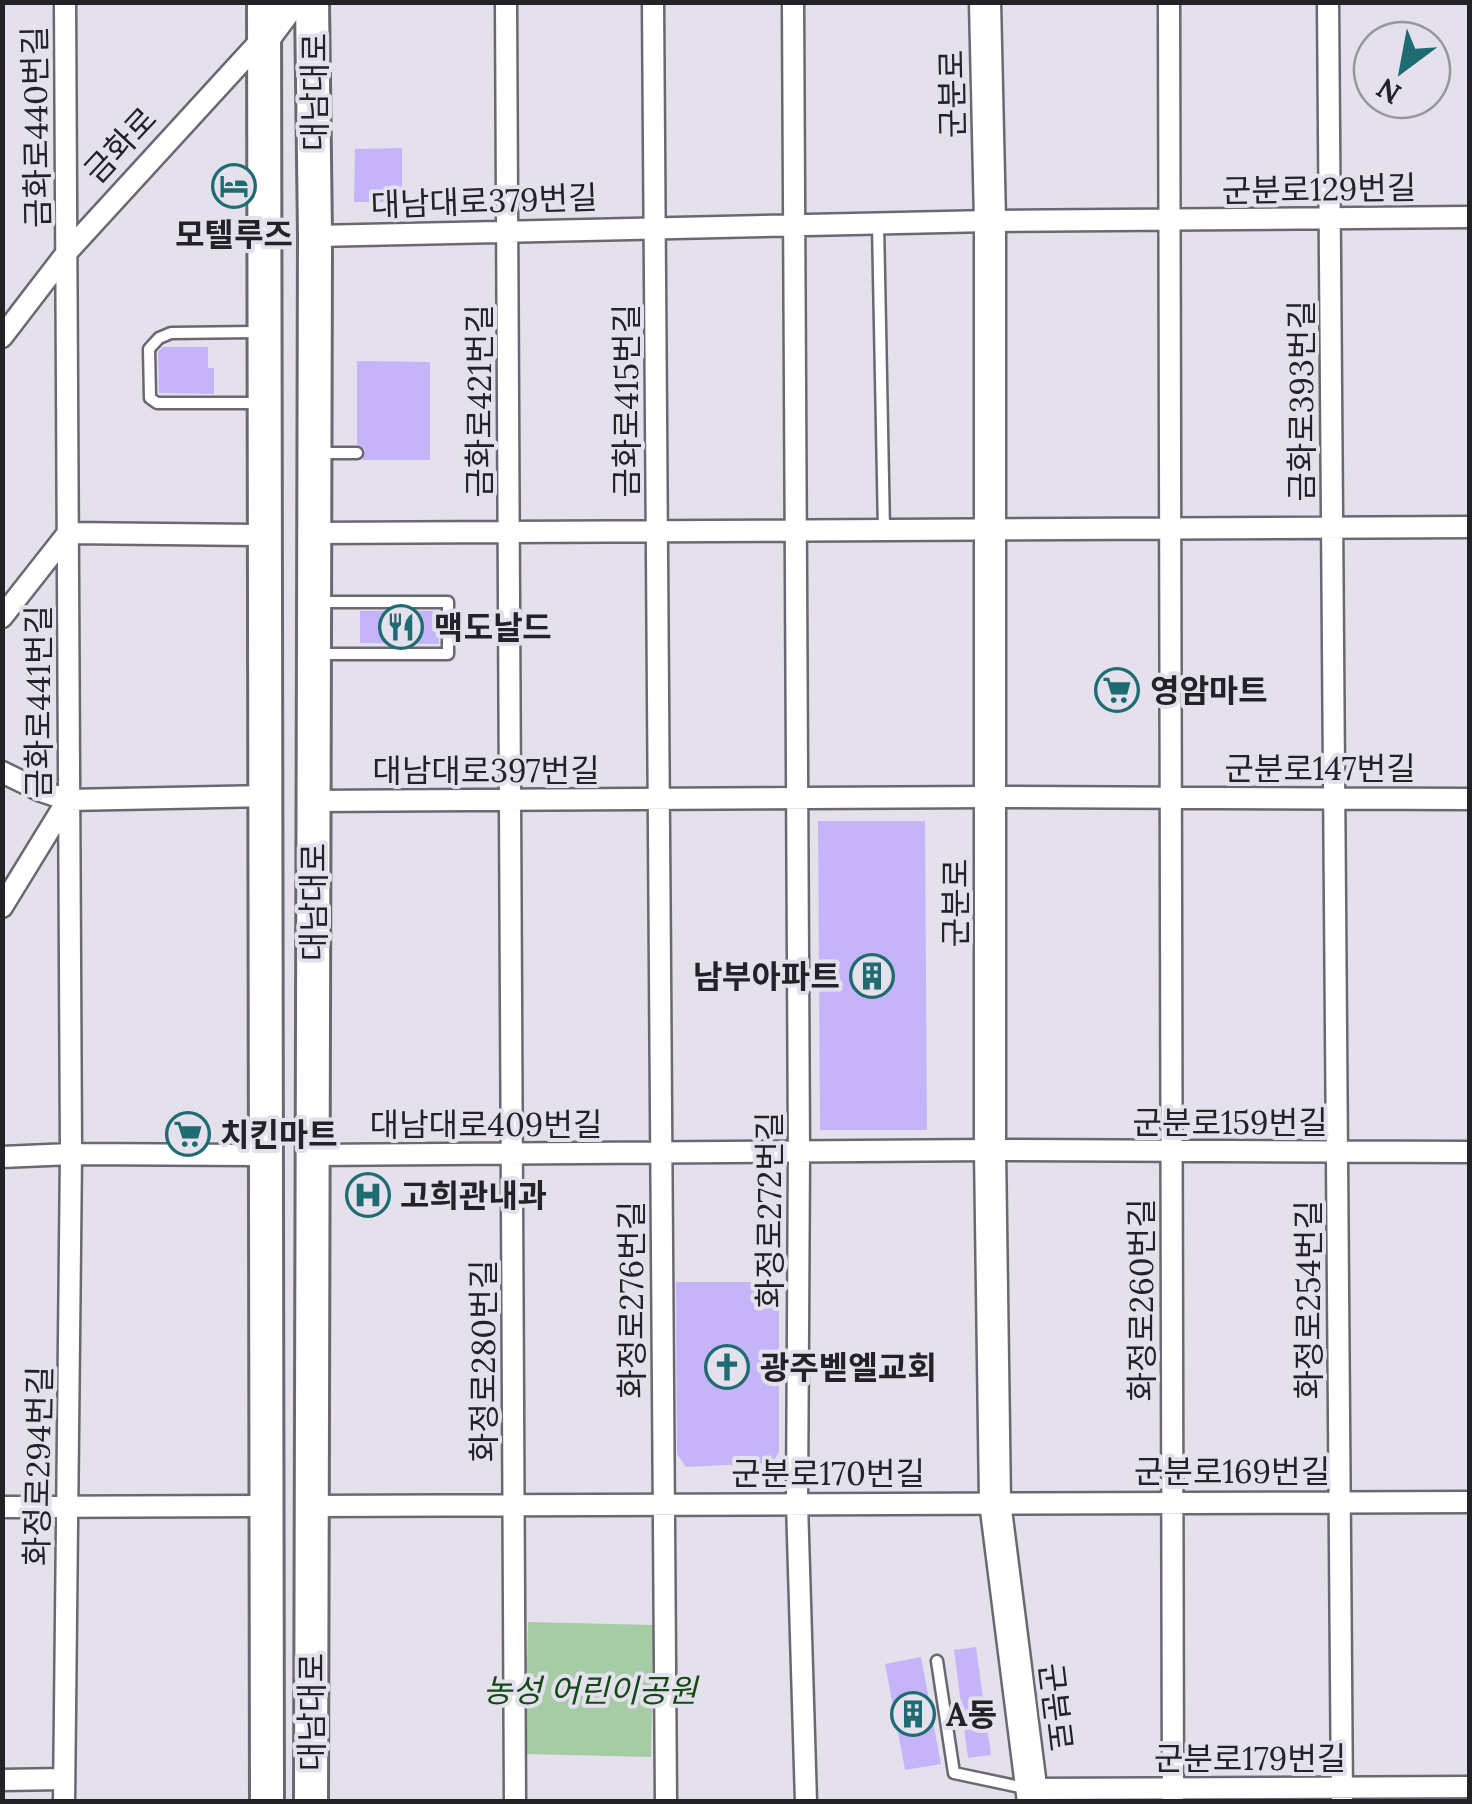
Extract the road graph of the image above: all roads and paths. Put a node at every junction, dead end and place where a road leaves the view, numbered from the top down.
1 (65, 2) edge
2 (264, 2) edge
3 (290, 2) edge
4 (312, 2) edge
5 (506, 2) edge
6 (653, 2) edge
7 (793, 2) edge
8 (985, 2) edge
9 (1170, 2) edge
10 (1328, 2) edge
11 (265, 36) junction
12 (1470, 217) edge
13 (1330, 219) junction
14 (1170, 220) junction
15 (990, 221) junction
16 (878, 224) junction
17 (794, 226) junction
18 (656, 227) junction
19 (509, 231) junction
20 (315, 236) junction
21 (68, 251) junction
22 (5, 329) edge
23 (265, 332) junction
24 (266, 403) junction
25 (314, 453) junction
26 (357, 454) dead end
27 (1470, 526) edge
28 (1332, 527) junction
29 (1170, 528) junction
30 (796, 530) junction
31 (884, 530) junction
32 (991, 530) junction
33 (657, 531) junction
34 (510, 532) junction
35 (68, 533) junction
36 (314, 533) junction
37 (267, 534) junction
38 (314, 602) junction
39 (2, 617) edge
40 (314, 654) junction
41 (2, 772) edge
42 (266, 796) junction
43 (989, 797) junction
44 (798, 798) junction
45 (1171, 798) junction
46 (658, 799) junction
47 (1334, 799) junction
48 (1470, 799) edge
49 (68, 800) junction
50 (511, 800) junction
51 (313, 801) junction
52 (2, 907) edge
53 (990, 1150) junction
54 (799, 1152) junction
55 (1171, 1152) junction
56 (1337, 1152) junction
57 (1470, 1152) edge
58 (660, 1153) junction
59 (71, 1154) junction
60 (512, 1154) junction
61 (266, 1155) junction
62 (312, 1156) junction
63 (2, 1157) edge
64 (1340, 1501) junction
65 (995, 1502) junction
66 (1172, 1502) junction
67 (1470, 1502) edge
68 (797, 1503) junction
69 (513, 1504) junction
70 (662, 1504) junction
71 (267, 1506) junction
72 (312, 1506) junction
73 (68, 1507) junction
74 (2, 1508) edge
75 (937, 1662) dead end
76 (2, 1780) edge
77 (64, 1780) junction
78 (1470, 1787) edge
79 (1341, 1794) edge
80 (1032, 1795) edge
81 (1173, 1795) edge
82 (64, 1802) edge
83 (268, 1802) edge
84 (311, 1802) edge
85 (515, 1802) edge
86 (666, 1802) edge
87 (806, 1802) edge

1 - 21 street, 금화로440번길
2 - 11 main road, 대남대로
3 - 11 street, 금화로
4 - 20 main road, 대남대로
5 - 19 street, 금화로421번길
6 - 18 street, 금화로415번길
7 - 17 street, 화정로272번길
8 - 15 street, 군분로
9 - 14 street
10 - 13 street, 금화로393번길
11 - 21 street, 금화로
11 - 23 main road, 대남대로
12 - 13 street, 군분로129번길
13 - 14 street, 군분로129번길
13 - 28 street, 금화로393번길
14 - 15 street, 군분로129번길
14 - 29 street
15 - 16 street, 군분로129번길
15 - 32 street, 군분로
16 - 17 street, 군분로129번길
16 - 31 lane
17 - 18 street, 대남대로379번길
17 - 30 street, 화정로272번길
18 - 19 street, 대남대로379번길
18 - 33 street, 금화로415번길
19 - 20 street, 대남대로379번길
19 - 34 street, 금화로421번길
20 - 25 main road, 대남대로
21 - 22 street, 금화로
21 - 35 street, 금화로441번길
23 - 24 main road, 대남대로
23 - 24 lane
24 - 37 main road, 대남대로
25 - 26 lane
25 - 36 main road, 대남대로
27 - 28 street
28 - 29 street
28 - 47 street, 금화로393번길
29 - 32 street
29 - 45 street
30 - 31 street
30 - 33 street
30 - 44 street, 화정로272번길
31 - 32 street
32 - 43 street, 군분로
33 - 34 street
33 - 46 street, 금화로415번길
34 - 36 street
34 - 50 street, 금화로421번길
35 - 37 street
35 - 39 street
35 - 49 street, 금화로441번길
36 - 38 main road, 대남대로
37 - 42 main road, 대남대로
38 - 40 main road, 대남대로
38 - 40 lane
40 - 51 main road, 대남대로
41 - 49 street
42 - 49 street
42 - 61 main road, 대남대로
43 - 44 street, 군분로147번길
43 - 45 street, 군분로147번길
43 - 53 street, 군분로
44 - 46 street, 대남대로397번길
44 - 54 street, 화정로272번길
45 - 47 street, 군분로147번길
45 - 55 street, 화정로260번길
46 - 50 street, 대남대로397번길
46 - 58 street, 화정로276번길
47 - 48 street, 군분로147번길
47 - 56 street, 화정로254번길
49 - 52 street
49 - 59 street, 금화로441번길
50 - 51 street, 대남대로397번길
50 - 60 street, 화정로280번길
51 - 62 main road, 대남대로
53 - 54 street, 군분로159번길
53 - 55 street, 군분로159번길
53 - 65 street, 군분로
54 - 58 street, 대남대로409번길
54 - 68 street, 화정로272번길
55 - 56 street, 군분로159번길
55 - 66 street, 화정로260번길
56 - 57 street, 군분로159번길
56 - 64 street, 화정로254번길
58 - 60 street, 대남대로409번길
58 - 70 street, 화정로276번길
59 - 61 street
59 - 63 street
59 - 73 street, 화정로294번길
60 - 62 street, 대남대로409번길
60 - 69 street, 화정로280번길
61 - 71 main road, 대남대로
62 - 72 main road, 대남대로
64 - 66 street, 군분로169번길
64 - 67 street, 군분로169번길
64 - 79 street, 화정로254번길
65 - 66 street, 군분로169번길
65 - 68 street, 군분로170번길
65 - 80 street, 군분로
66 - 81 street, 화정로260번길
68 - 70 street, 군분로170번길
68 - 87 street, 화정로272번길
69 - 70 street, 군분로170번길
69 - 72 street, 군분로170번길
69 - 85 street, 화정로280번길
70 - 86 street, 화정로276번길
71 - 73 street
71 - 83 main road, 대남대로
72 - 84 main road, 대남대로
73 - 74 street
73 - 77 street, 화정로294번길
75 - 80 lane
76 - 77 street
77 - 82 street, 화정로294번길
78 - 79 street, 군분로179번길
79 - 81 street, 군분로179번길
80 - 81 street, 군분로179번길

